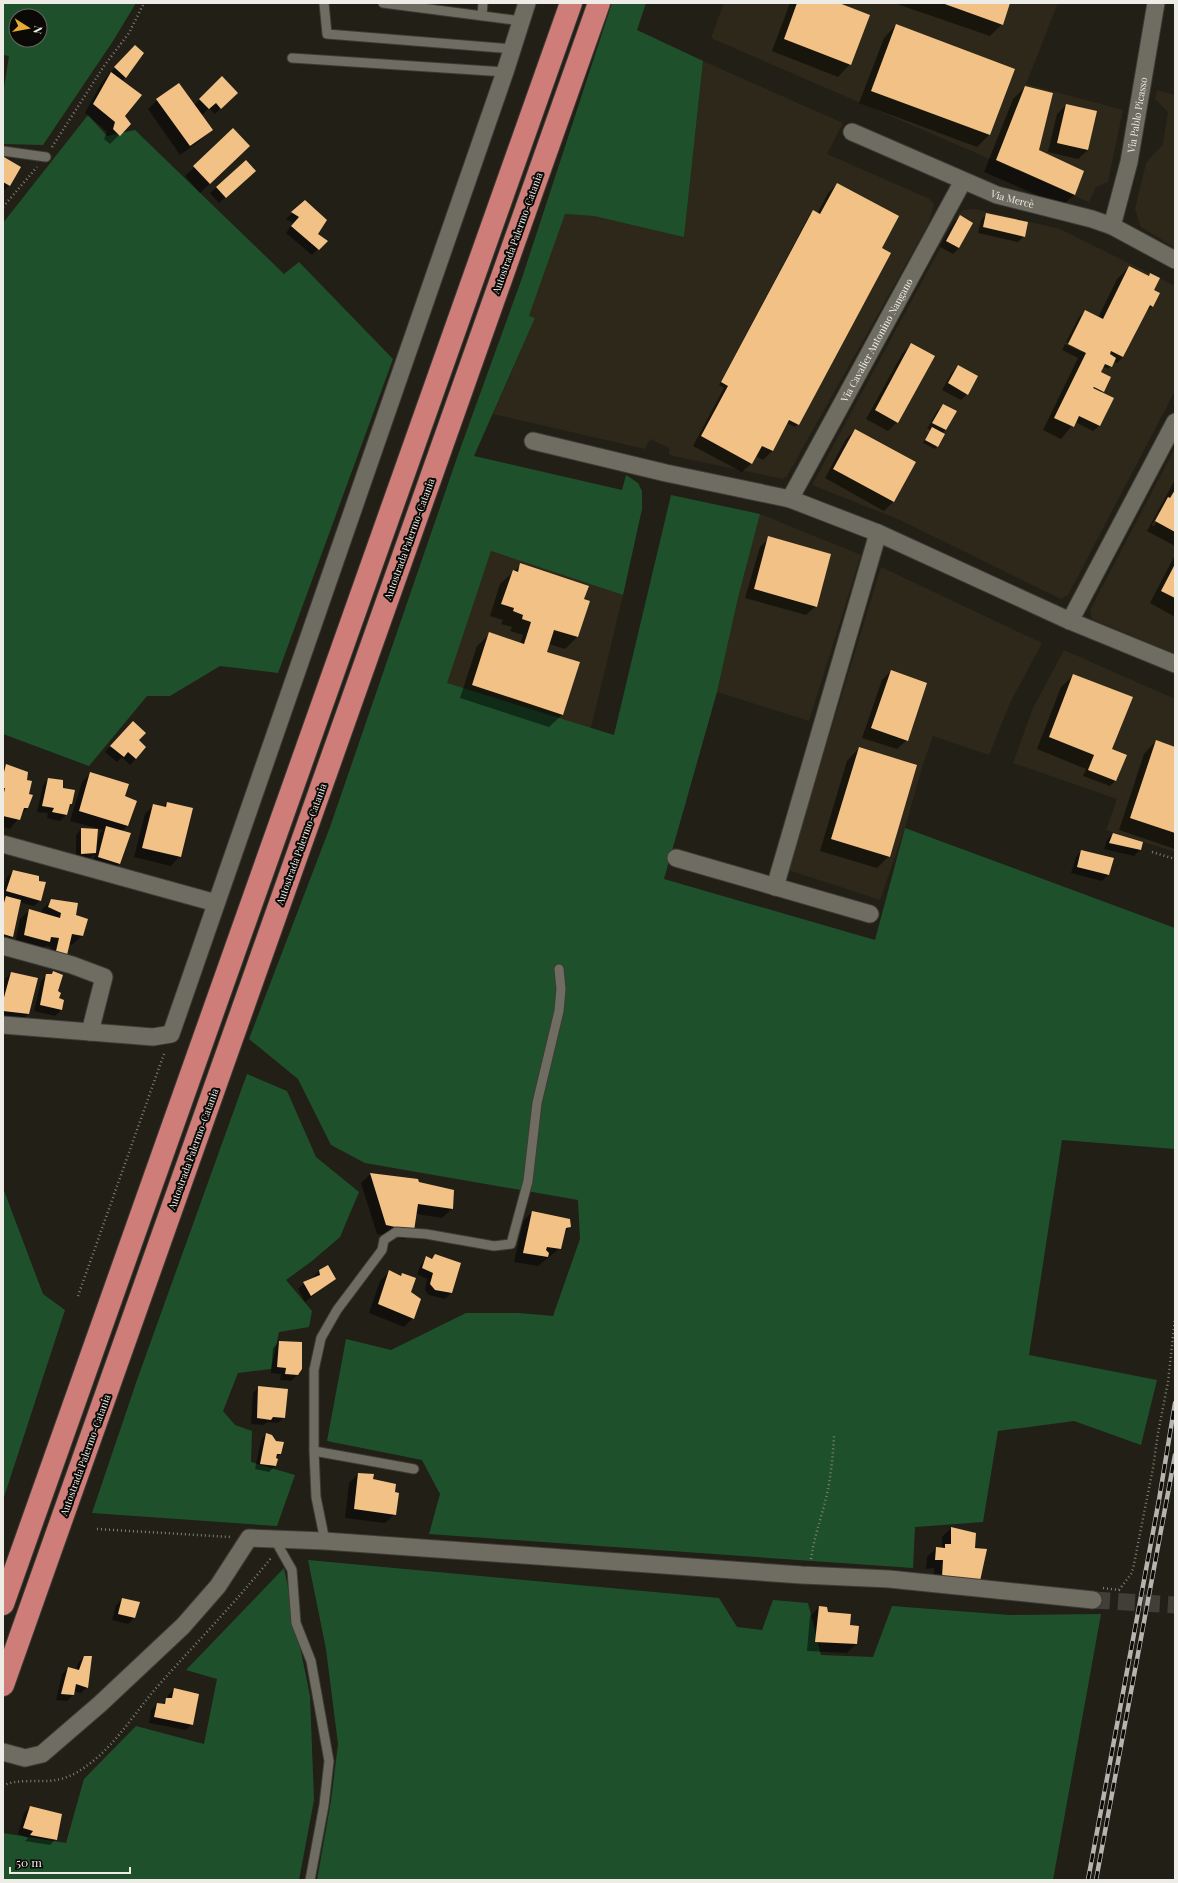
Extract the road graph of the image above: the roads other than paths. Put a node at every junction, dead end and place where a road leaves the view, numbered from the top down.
1 (324, 3) edge
2 (383, 3) edge
3 (483, 3) edge
4 (528, 3) edge
5 (571, 3) edge
6 (599, 3) edge
7 (1156, 3) edge
8 (482, 16) junction
9 (522, 20) junction
10 (513, 49) junction
11 (292, 58) dead end
12 (505, 72) junction
13 (852, 132) dead end
14 (3, 151) edge
15 (46, 157) road end
16 (963, 181) junction
17 (1112, 226) junction
18 (1175, 260) edge
19 (1175, 422) edge
20 (533, 441) dead end
21 (790, 499) junction
22 (878, 533) junction
23 (1070, 621) junction
24 (1175, 664) edge
25 (3, 844) edge
26 (676, 858) dead end
27 (775, 887) junction
28 (216, 903) junction
29 (870, 914) dead end
30 (3, 946) edge
31 (559, 969) dead end
32 (3, 1025) edge
33 (90, 1032) junction
34 (314, 1451) junction
35 (414, 1469) dead end
36 (325, 1541) junction
37 (279, 1547) road end
38 (1094, 1594) tunnel mouth
39 (3, 1604) edge
40 (3, 1685) edge
41 (3, 1752) edge
42 (310, 1880) edge

1 - 10 lane
2 - 8 lane
3 - 8 lane
4 - 9 street
5 - 39 highway
6 - 40 highway, Autostrada Palermo-Catania
7 - 17 street, Via Pablo Picasso
8 - 9 lane
9 - 10 street
10 - 12 street
11 - 12 lane
12 - 28 street
13 - 16 street, Via Mercè
14 - 15 lane
16 - 17 street, Via Mercè
16 - 21 street, Via Cavalier Antonino Nangano
17 - 18 street, Via Mercè
19 - 23 street
20 - 21 street
21 - 22 street
22 - 23 street
22 - 27 street
23 - 24 street
25 - 28 street
26 - 27 street
27 - 29 street
28 - 33 street
30 - 33 street
31 - 34 lane
32 - 33 street
34 - 35 lane
34 - 36 lane
36 - 38 street
36 - 41 street
37 - 42 lane

